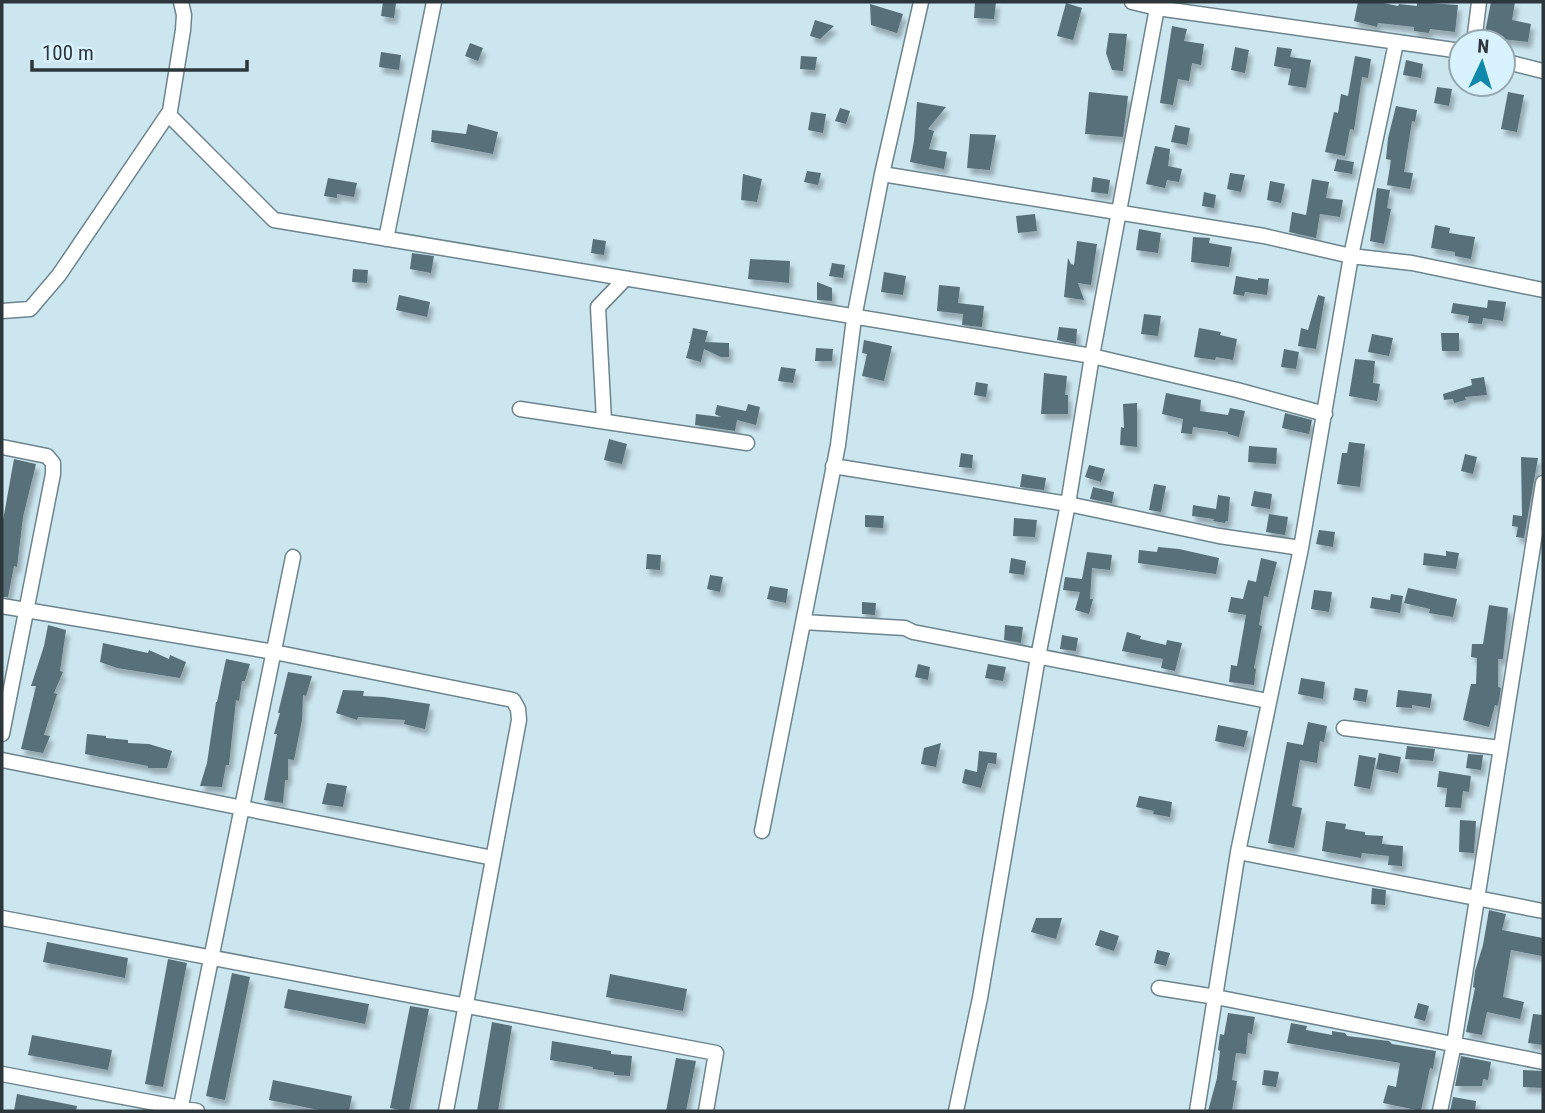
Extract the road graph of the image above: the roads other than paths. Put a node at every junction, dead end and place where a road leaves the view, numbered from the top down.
1 (181, 2) edge
2 (434, 2) edge
3 (921, 2) edge
4 (1132, 2) edge
5 (1479, 2) edge
6 (1157, 8) junction
7 (1476, 28) edge
8 (1396, 43) junction
9 (1447, 49) edge
10 (1517, 64) edge
11 (1543, 71) edge
12 (168, 115) junction
13 (882, 174) junction
14 (1119, 212) junction
15 (386, 239) junction
16 (1351, 256) junction
17 (625, 279) junction
18 (1543, 290) edge
19 (2, 311) edge
20 (854, 318) junction
21 (1092, 356) junction
22 (520, 409) dead end
23 (1325, 414) junction
24 (604, 421) junction
25 (747, 443) dead end
26 (2, 447) edge
27 (834, 466) junction
28 (1543, 483) edge
29 (1068, 504) junction
30 (1301, 548) junction
31 (293, 557) dead end
32 (2, 606) edge
33 (26, 611) junction
34 (803, 622) junction
35 (274, 652) junction
36 (1038, 657) junction
37 (1268, 701) junction
38 (1344, 728) dead end
39 (2, 734) edge
40 (1500, 748) junction
41 (2, 760) edge
42 (241, 810) junction
43 (762, 831) dead end
44 (1238, 852) junction
45 (493, 858) junction
46 (1477, 898) junction
47 (1543, 911) edge
48 (2, 918) edge
49 (211, 958) junction
50 (1159, 988) dead end
51 (1216, 997) junction
52 (466, 1007) junction
53 (1454, 1044) junction
54 (1543, 1062) edge
55 (2, 1073) edge
56 (180, 1110) edge
57 (961, 1110) edge
58 (197, 1111) edge
59 (446, 1111) edge
60 (706, 1111) edge
61 (1197, 1111) edge
62 (1440, 1111) edge

1 - 12 street
2 - 15 street
3 - 13 street
4 - 6 street
5 - 7 street
6 - 8 street
6 - 14 street
8 - 9 street
8 - 16 street
10 - 11 street
12 - 15 street
12 - 19 street
13 - 14 street
13 - 20 street
14 - 16 street
14 - 21 street
15 - 17 street
16 - 18 street
16 - 23 street
17 - 20 street
17 - 24 street
20 - 21 street
20 - 27 street
21 - 23 street
21 - 29 street
22 - 24 street
23 - 30 street
24 - 25 street
26 - 33 street
27 - 29 street
27 - 34 street
28 - 40 street
29 - 30 street
29 - 36 street
30 - 37 street
31 - 35 street
32 - 33 street
33 - 35 street
33 - 39 street
34 - 36 street
34 - 43 street
35 - 42 street
35 - 45 street
36 - 37 street
36 - 57 street
37 - 44 street
38 - 40 street
40 - 46 street
41 - 42 street
42 - 45 street
42 - 49 street
44 - 46 street
44 - 51 street
45 - 52 street
46 - 47 street
46 - 53 street
48 - 49 street
49 - 52 street
49 - 56 street
50 - 51 street
51 - 53 street
51 - 61 street
52 - 59 street
52 - 60 street
53 - 54 street
53 - 62 street
55 - 56 street
56 - 58 street

